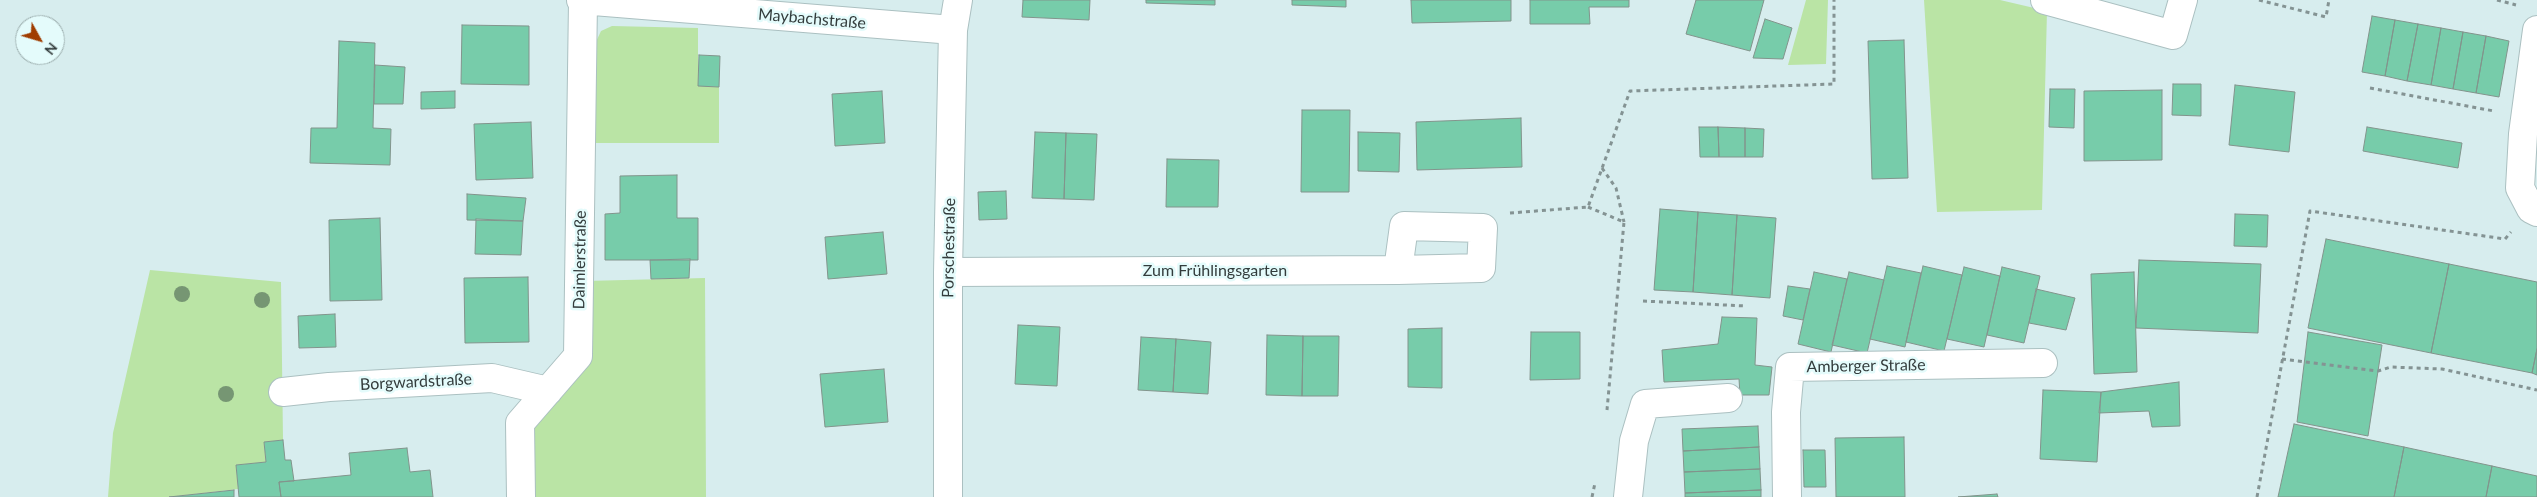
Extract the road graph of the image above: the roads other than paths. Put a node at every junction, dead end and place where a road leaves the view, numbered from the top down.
1 (582, 0) edge
2 (958, 0) edge
3 (2045, 0) edge
4 (2183, 0) edge
5 (2107, 8) edge
6 (954, 30) junction
7 (2537, 30) edge
8 (2534, 210) edge
9 (1398, 270) junction
10 (948, 272) junction
11 (2043, 363) dead end
12 (548, 391) junction
13 (283, 392) dead end
14 (1728, 398) dead end
15 (521, 497) edge
16 (948, 497) edge
17 (1628, 497) edge
18 (1787, 497) edge

1 - 6 street, Maybachstraße
1 - 12 street, Daimlerstraße
2 - 6 street, Porschestraße
3 - 5 street
4 - 5 street
6 - 10 street, Porschestraße
7 - 8 street
9 - 9 street, Zum Frühlingsgarten
9 - 10 street, Zum Frühlingsgarten
10 - 16 street, Porschestraße
11 - 18 street, Amberger Straße
12 - 13 street, Borgwardstraße
12 - 15 street, Daimlerstraße
14 - 17 street

